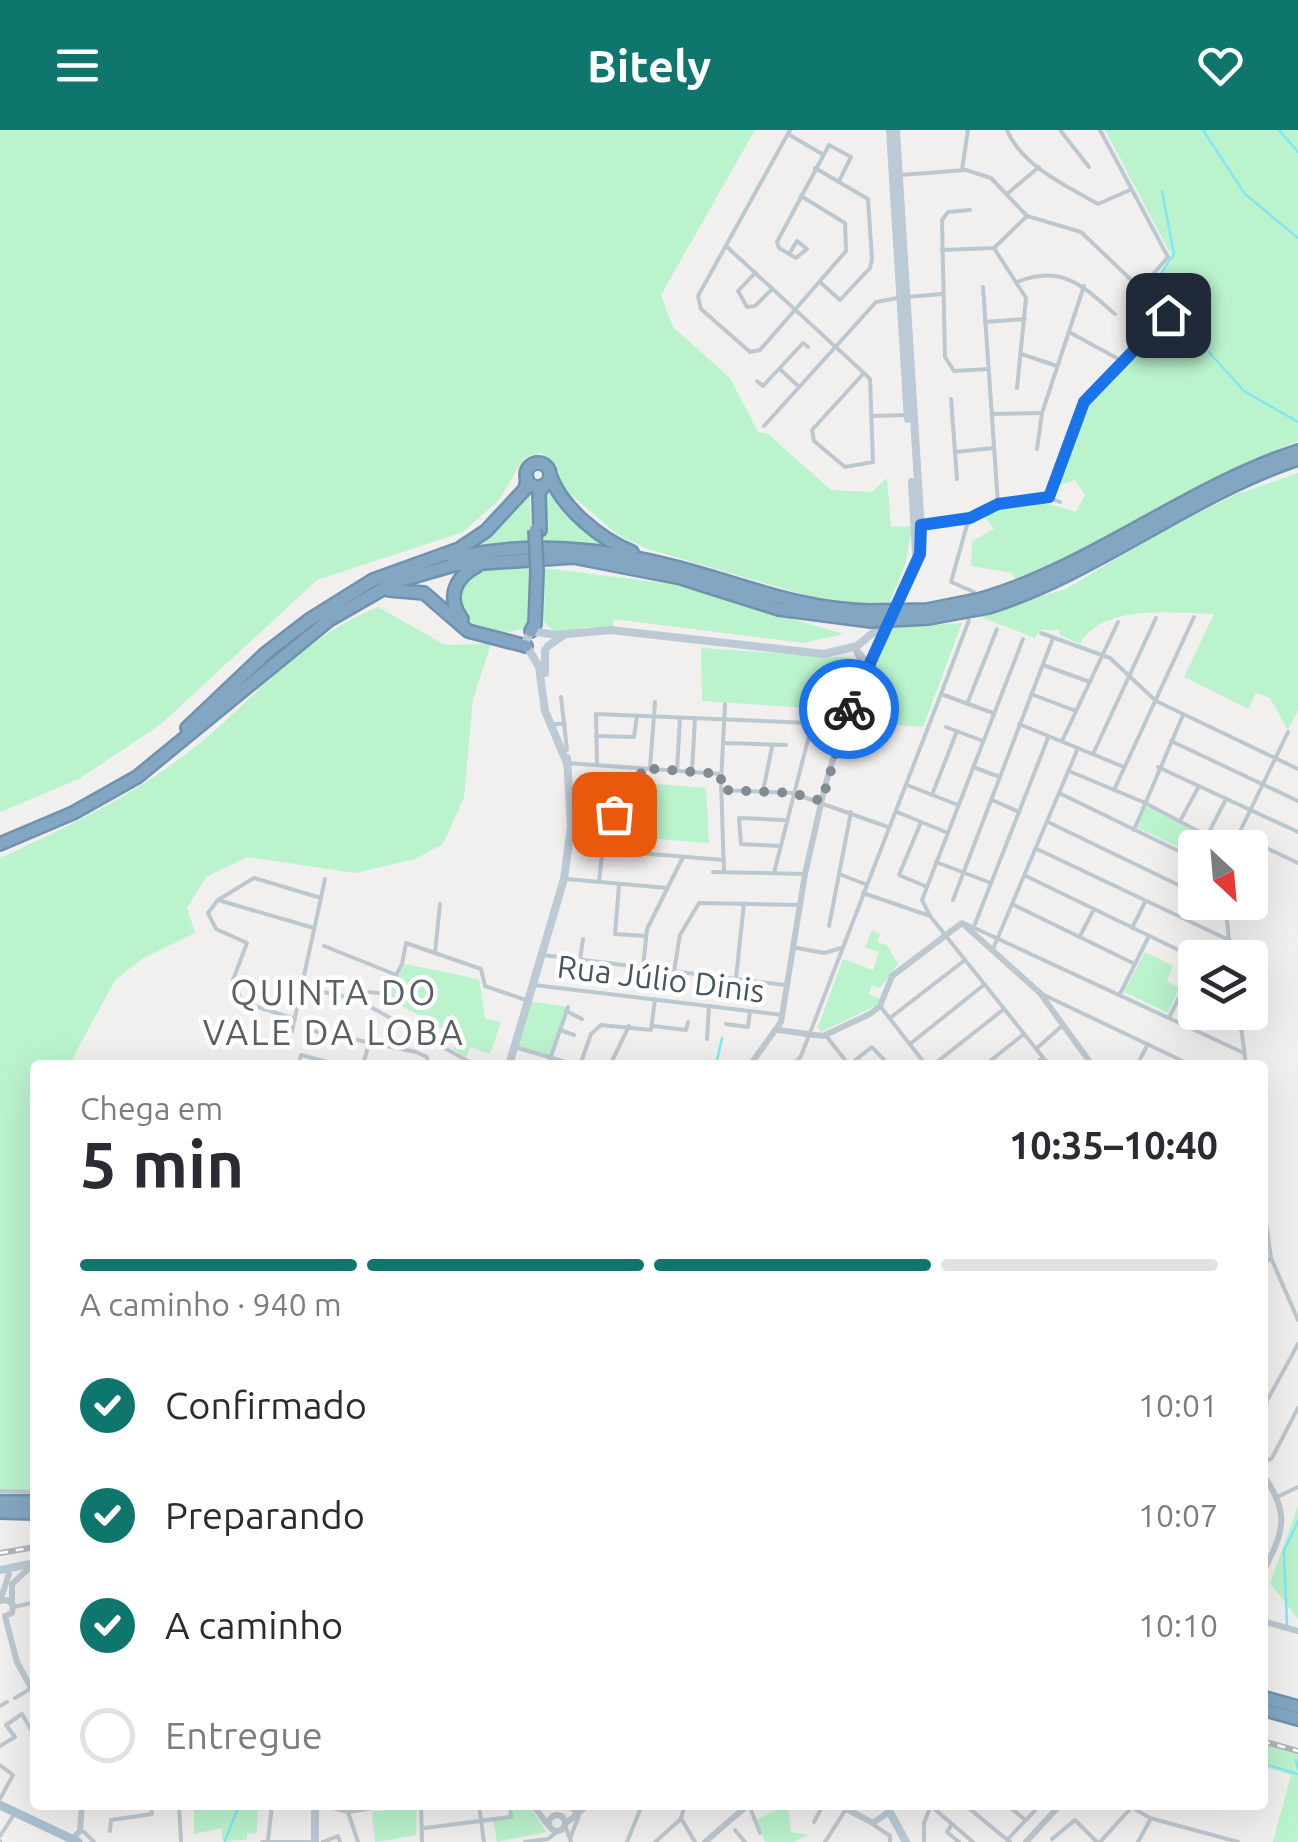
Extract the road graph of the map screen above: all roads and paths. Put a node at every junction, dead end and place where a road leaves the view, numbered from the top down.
1 (893, 130) edge
2 (968, 130) edge
3 (1008, 130) edge
4 (1060, 130) edge
5 (1100, 130) edge
6 (789, 132) edge
7 (822, 154) junction
8 (1039, 167) junction
9 (1088, 167) dead end
10 (815, 168) junction
11 (962, 170) junction
12 (896, 175) junction
13 (839, 181) junction
14 (1132, 189) junction
15 (1007, 194) junction
16 (801, 196) junction
17 (970, 210) dead end
18 (1028, 216) junction
19 (726, 246) junction
20 (994, 248) junction
21 (942, 250) junction
22 (788, 254) dead end
23 (755, 273) junction
24 (819, 282) junction
25 (1017, 282) junction
26 (1084, 286) junction
27 (983, 287) dead end
28 (1141, 288) junction
29 (772, 289) junction
30 (944, 294) junction
31 (903, 298) junction
32 (795, 311) junction
33 (1114, 314) dead end
34 (1026, 319) junction
35 (985, 322) junction
36 (1069, 332) junction
37 (808, 347) dead end
38 (835, 347) junction
39 (1021, 354) junction
40 (1124, 362) junction
41 (1057, 366) junction
42 (779, 369) junction
43 (988, 369) junction
44 (864, 373) junction
45 (757, 382) dead end
46 (799, 387) junction
47 (1017, 388) dead end
48 (951, 399) dead end
49 (1042, 412) junction
50 (911, 414) junction
51 (991, 414) junction
52 (872, 416) junction
53 (764, 426) dead end
54 (994, 448) junction
55 (1037, 449) dead end
56 (1298, 450) edge
57 (955, 452) junction
58 (1298, 459) edge
59 (956, 478) dead end
60 (538, 481) junction
61 (1049, 497) junction
62 (1060, 502) dead end
63 (998, 504) junction
64 (970, 518) junction
65 (918, 526) junction
66 (530, 558) junction
67 (674, 568) junction
68 (981, 599) junction
69 (353, 605) junction
70 (324, 610) junction
71 (870, 616) junction
72 (1194, 617) dead end
73 (891, 618) junction
74 (1156, 618) dead end
75 (969, 620) dead end
76 (1118, 622) dead end
77 (996, 629) dead end
78 (1041, 633) dead end
79 (564, 635) junction
80 (1054, 637) junction
81 (534, 638) junction
82 (1022, 639) dead end
83 (854, 647) junction
84 (547, 648) junction
85 (833, 653) junction
86 (1103, 656) junction
87 (859, 658) junction
88 (1043, 665) junction
89 (868, 672) junction
90 (1131, 674) junction
91 (862, 682) junction
92 (1090, 682) junction
93 (941, 694) junction
94 (1031, 694) junction
95 (561, 697) dead end
96 (1156, 701) junction
97 (655, 702) dead end
98 (725, 704) dead end
99 (967, 704) junction
100 (816, 708) dead end
101 (1076, 711) junction
102 (993, 714) junction
103 (1183, 715) junction
104 (637, 716) junction
105 (654, 717) junction
106 (680, 718) junction
107 (696, 718) junction
108 (724, 718) junction
109 (566, 720) junction
110 (811, 723) junction
111 (556, 724) junction
112 (1019, 724) junction
113 (946, 727) dead end
114 (957, 731) junction
115 (1288, 732) dead end
116 (596, 736) junction
117 (1048, 738) junction
118 (1062, 740) junction
119 (1171, 740) junction
120 (983, 741) junction
121 (723, 743) junction
122 (1078, 748) junction
123 (566, 750) junction
124 (1093, 754) junction
125 (1276, 758) junction
126 (567, 762) junction
127 (597, 765) junction
128 (973, 766) junction
129 (1124, 767) junction
130 (1158, 767) junction
131 (642, 768) junction
132 (650, 769) junction
133 (1298, 769) edge
134 (677, 770) junction
135 (1069, 771) junction
136 (692, 772) junction
137 (721, 774) junction
138 (1000, 777) junction
139 (1263, 784) junction
140 (906, 785) junction
141 (1198, 786) junction
142 (721, 790) junction
143 (1114, 790) junction
144 (763, 791) junction
145 (792, 793) junction
146 (1060, 794) junction
147 (932, 795) junction
148 (1226, 798) junction
149 (992, 800) junction
150 (822, 801) junction
151 (1298, 801) edge
152 (1144, 802) junction
153 (607, 805) junction
154 (958, 805) junction
155 (1250, 810) junction
156 (895, 811) junction
157 (851, 812) junction
158 (1019, 812) junction
159 (614, 814) junction
160 (784, 820) junction
161 (921, 822) junction
162 (1048, 822) junction
163 (1180, 822) junction
164 (605, 825) junction
165 (888, 827) junction
166 (1134, 830) junction
167 (1195, 830) edge
168 (1210, 830) edge
169 (1240, 830) edge
170 (1298, 832) edge
171 (948, 833) junction
172 (0, 836) edge
173 (0, 844) edge
174 (779, 846) junction
175 (1037, 849) junction
176 (1268, 849) edge
177 (602, 850) junction
178 (1178, 851) edge
179 (683, 857) junction
180 (724, 860) junction
181 (936, 862) junction
182 (1298, 863) edge
183 (713, 872) dead end
184 (724, 872) junction
185 (964, 872) junction
186 (774, 873) junction
187 (805, 874) junction
188 (839, 874) junction
189 (1026, 876) junction
190 (325, 879) dead end
191 (564, 879) junction
192 (600, 882) junction
193 (991, 883) junction
194 (619, 884) junction
195 (866, 884) junction
196 (1178, 885) edge
197 (926, 886) junction
198 (667, 888) junction
199 (862, 893) junction
200 (320, 898) junction
201 (218, 900) junction
202 (922, 900) junction
203 (953, 900) dead end
204 (1145, 902) junction
205 (744, 903) junction
206 (440, 904) dead end
207 (800, 905) junction
208 (1014, 905) junction
209 (1094, 909) junction
210 (914, 912) junction
211 (930, 916) junction
212 (1227, 920) edge
213 (971, 924) junction
214 (829, 926) dead end
215 (314, 928) junction
216 (1132, 928) junction
217 (945, 933) junction
218 (646, 936) junction
219 (999, 936) junction
220 (1149, 936) junction
221 (1080, 938) junction
222 (583, 940) dead end
223 (1229, 940) joint
224 (324, 946) dead end
225 (792, 948) junction
226 (842, 948) junction
227 (993, 949) junction
228 (1178, 952) edge
229 (435, 953) junction
230 (824, 953) junction
231 (544, 956) junction
232 (580, 960) junction
233 (965, 960) junction
234 (1135, 964) junction
235 (834, 966) junction
236 (643, 968) junction
237 (674, 972) junction
238 (396, 975) junction
239 (736, 978) junction
240 (984, 984) junction
241 (534, 985) junction
242 (785, 985) junction
243 (302, 988) junction
244 (1040, 993) junction
245 (1120, 994) junction
246 (358, 1000) junction
247 (656, 1000) junction
248 (529, 1001) junction
249 (1178, 1001) edge
250 (709, 1006) junction
251 (880, 1006) junction
252 (1004, 1009) junction
253 (750, 1011) junction
254 (782, 1015) junction
255 (890, 1018) junction
256 (1170, 1018) junction
257 (295, 1019) junction
258 (582, 1019) dead end
259 (688, 1022) dead end
260 (726, 1024) dead end
261 (1064, 1025) junction
262 (629, 1026) junction
263 (653, 1026) junction
264 (310, 1030) dead end
265 (560, 1030) junction
266 (778, 1030) junction
267 (1241, 1030) edge
268 (292, 1031) dead end
269 (1024, 1034) junction
270 (574, 1035) dead end
271 (807, 1036) junction
272 (827, 1036) junction
273 (707, 1039) dead end
274 (369, 1043) junction
275 (910, 1044) junction
276 (1148, 1044) junction
277 (515, 1046) junction
278 (1036, 1048) junction
279 (1244, 1053) junction
280 (801, 1056) junction
281 (551, 1057) junction
282 (1043, 1058) joint
283 (364, 1060) edge
284 (427, 1060) edge
285 (467, 1060) edge
286 (511, 1060) edge
287 (550, 1060) edge
288 (561, 1060) edge
289 (580, 1060) edge
290 (612, 1060) edge
291 (754, 1060) edge
292 (797, 1060) edge
293 (804, 1060) edge
294 (845, 1060) edge
295 (855, 1060) edge
296 (884, 1060) edge
297 (925, 1060) edge
298 (937, 1060) edge
299 (991, 1060) edge
300 (1040, 1060) edge
301 (1088, 1060) edge
302 (1139, 1060) edge
303 (1181, 1060) edge
304 (1245, 1060) edge
305 (1268, 1262) edge
306 (1298, 1320) edge
307 (1298, 1344) edge
308 (1268, 1399) edge
309 (1298, 1408) edge
310 (1268, 1460) edge
311 (1298, 1478) edge
312 (1268, 1483) edge
313 (1297, 1487) edge
314 (0, 1491) edge
315 (30, 1492) edge
316 (1277, 1498) junction
317 (0, 1502) edge
318 (30, 1502) edge
319 (0, 1512) edge
320 (30, 1513) edge
321 (1268, 1563) edge
322 (30, 1567) edge
323 (30, 1569) edge
324 (2, 1574) edge
325 (12, 1584) junction
326 (0, 1601) edge
327 (30, 1603) edge
328 (13, 1605) junction
329 (2, 1616) edge
330 (1268, 1621) edge
331 (1298, 1631) edge
332 (30, 1685) edge
333 (30, 1693) edge
334 (16, 1698) dead end
335 (1268, 1699) edge
336 (6, 1702) dead end
337 (0, 1706) edge
338 (1298, 1707) edge
339 (1268, 1711) edge
340 (1298, 1719) edge
341 (30, 1728) edge
342 (0, 1746) edge
343 (0, 1765) edge
344 (1, 1803) edge
345 (82, 1810) edge
346 (151, 1810) edge
347 (179, 1810) edge
348 (271, 1810) edge
349 (318, 1810) edge
350 (336, 1810) edge
351 (361, 1810) edge
352 (422, 1810) edge
353 (479, 1810) edge
354 (511, 1810) edge
355 (536, 1810) edge
356 (640, 1810) edge
357 (686, 1810) edge
358 (742, 1810) edge
359 (750, 1810) edge
360 (820, 1810) edge
361 (841, 1810) edge
362 (849, 1810) edge
363 (886, 1810) edge
364 (889, 1810) edge
365 (929, 1810) edge
366 (937, 1810) edge
367 (971, 1810) edge
368 (1014, 1810) edge
369 (1028, 1810) edge
370 (1034, 1810) edge
371 (1055, 1810) edge
372 (1126, 1810) edge
373 (1135, 1810) edge
374 (348, 1812) junction
375 (1030, 1813) junction
376 (539, 1814) junction
377 (13, 1816) junction
378 (681, 1818) junction
379 (1150, 1818) junction
380 (1025, 1819) junction
381 (480, 1821) junction
382 (814, 1822) dead end
383 (877, 1822) junction
384 (896, 1823) junction
385 (952, 1824) junction
386 (549, 1827) junction
387 (566, 1827) edge
388 (424, 1828) junction
389 (735, 1830) dead end
390 (110, 1831) dead end
391 (84, 1832) dead end
392 (760, 1833) dead end
393 (714, 1834) junction
394 (0, 1840) edge
395 (311, 1840) edge
396 (544, 1840) edge
397 (71, 1841) edge
398 (830, 1841) edge
399 (1009, 1841) edge
400 (1053, 1841) edge
401 (94, 1842) edge
402 (181, 1842) edge
403 (265, 1842) edge
404 (323, 1842) edge
405 (340, 1842) edge
406 (358, 1842) edge
407 (422, 1842) edge
408 (484, 1842) edge
409 (525, 1842) edge
410 (627, 1842) edge
411 (655, 1842) edge
412 (695, 1842) edge
413 (705, 1842) edge
414 (721, 1842) edge
415 (745, 1842) edge
416 (890, 1842) edge
417 (906, 1842) edge
418 (924, 1842) edge
419 (959, 1842) edge
420 (973, 1842) edge
421 (1026, 1842) edge
422 (1098, 1842) edge
423 (1138, 1842) edge
424 (1238, 1842) edge

1 - 12 main road
2 - 11 street
3 - 8 street
4 - 9 street
5 - 14 street
6 - 7 street
6 - 19 street
7 - 10 street
7 - 13 street
8 - 14 street
8 - 15 street
10 - 13 street
10 - 16 street
11 - 12 street
11 - 15 street
12 - 31 main road
13 - 24 street
14 - 28 street
15 - 18 street
16 - 22 street
16 - 24 street
17 - 21 street
18 - 20 street
18 - 28 street
19 - 23 street
19 - 32 street
20 - 21 street
20 - 25 street
21 - 30 street
23 - 29 street
23 - 29 street
24 - 32 street
25 - 26 street
25 - 34 street
26 - 33 street
26 - 36 street
27 - 35 street
28 - 40 street
29 - 32 street
30 - 31 street
30 - 43 street
31 - 38 street
31 - 50 main road
32 - 38 street
34 - 35 street
34 - 39 street
35 - 43 street
36 - 40 street
36 - 41 street
37 - 42 street
38 - 44 street
38 - 46 street
39 - 41 street
39 - 47 street
40 - 61 street
41 - 49 street
42 - 45 street
42 - 46 street
43 - 51 street
44 - 52 street
44 - 52 street
46 - 53 street
48 - 57 street
49 - 51 street
49 - 55 street
50 - 52 street
50 - 65 main road
51 - 54 street
54 - 57 street
54 - 63 street
56 - 68 highway
57 - 59 street
58 - 68 highway
60 - 67 highway
60 - 70 highway
60 - 81 highway, bridge
61 - 62 street
61 - 63 street
63 - 64 street
64 - 65 street
64 - 68 street
65 - 73 main road
66 - 69 highway
66 - 71 highway
66 - 81 highway
67 - 70 highway
67 - 71 highway
68 - 71 highway, bridge
69 - 81 highway
69 - 173 highway
70 - 172 highway
72 - 96 street
73 - 83 main road
73 - 89 street
74 - 90 street
75 - 93 street
76 - 86 street
77 - 99 street
78 - 80 street
79 - 81 main road
79 - 84 main road
79 - 85 main road
80 - 86 street
80 - 88 street
81 - 84 main road
81 - 84 main road
81 - 126 main road
82 - 102 street
83 - 85 main road
83 - 87 street
83 - 89 street
84 - 111 main road
85 - 87 street
86 - 90 street
86 - 92 street
87 - 91 street
88 - 92 street
88 - 94 street
89 - 91 street
90 - 96 street
90 - 124 street
91 - 150 street
92 - 101 street
93 - 99 street
93 - 140 street
94 - 101 street
94 - 112 street
95 - 109 street
96 - 103 street
96 - 129 street
97 - 105 street
98 - 108 street
99 - 102 street
100 - 110 street
101 - 118 street
102 - 120 street
103 - 119 street
103 - 125 street
104 - 105 street
104 - 116 street
104 - 116 street
105 - 106 street
105 - 132 street
106 - 107 street
106 - 134 street
107 - 108 street
107 - 136 street
108 - 110 street
108 - 121 street
109 - 111 street
109 - 123 street
110 - 145 street
111 - 123 main road
112 - 117 street
112 - 138 street
113 - 114 street
114 - 120 street
114 - 147 street
115 - 125 street
116 - 127 street
117 - 118 street
117 - 158 street
118 - 122 street
119 - 130 street
119 - 139 street
120 - 128 street
121 - 137 street
121 - 144 street
122 - 124 street
122 - 135 street
123 - 126 main road
124 - 129 street
125 - 133 street
125 - 139 street
126 - 127 street
126 - 191 main road
127 - 131 street
128 - 138 street
128 - 154 street
129 - 143 street
130 - 141 street
130 - 152 street
131 - 132 street
131 - 159 street
132 - 134 street
134 - 136 street
135 - 143 street
135 - 146 street
136 - 137 street
137 - 142 street
138 - 149 street
139 - 151 street
139 - 155 street
140 - 147 street
140 - 156 street
141 - 148 street
141 - 163 street
142 - 144 street
142 - 180 street
143 - 152 street
144 - 145 street
145 - 150 street
145 - 160 street
146 - 162 street
146 - 166 street
147 - 154 street
148 - 155 street
148 - 168 street
149 - 158 street
149 - 185 street
150 - 157 street
150 - 187 street
152 - 163 street
152 - 166 street
153 - 159 street
153 - 164 street
153 - 164 street
154 - 171 street
155 - 169 street
155 - 170 street
156 - 161 street
156 - 165 street
157 - 165 street
157 - 188 street
158 - 193 street
159 - 164 street
160 - 174 street
160 - 174 street
161 - 171 street
161 - 197 street
162 - 175 street
162 - 196 street
163 - 167 street
164 - 177 street
165 - 195 street
166 - 178 street
171 - 181 street
174 - 186 street
175 - 189 street
175 - 204 street
176 - 182 street
177 - 179 street
177 - 192 street
179 - 180 street
179 - 198 street
180 - 184 street
181 - 185 street
181 - 197 street
183 - 184 street
184 - 186 street
185 - 193 street
185 - 203 street
186 - 187 street
187 - 207 street
188 - 195 street
188 - 214 street
189 - 208 street
189 - 209 street
190 - 200 street
191 - 192 street
191 - 231 main road
192 - 194 street
193 - 213 street
194 - 198 street
194 - 218 street
195 - 199 street
197 - 202 street
198 - 218 street
199 - 210 street
199 - 226 street
200 - 201 street
200 - 215 street
201 - 215 street
201 - 257 street
202 - 210 street
202 - 211 street
204 - 216 street
204 - 223 street
205 - 207 street
205 - 237 street
205 - 239 street
206 - 229 street
207 - 225 street
208 - 219 street
208 - 221 street
209 - 216 street
209 - 221 street
210 - 211 street
211 - 217 street
212 - 223 street
213 - 217 street
213 - 219 street
213 - 227 street
215 - 243 street
216 - 220 street
217 - 233 street
217 - 251 street
218 - 236 street
219 - 227 street
219 - 245 street
220 - 228 street
220 - 234 street
221 - 234 street
222 - 232 street
224 - 238 street
225 - 230 street
225 - 242 street
226 - 230 street
226 - 235 street
227 - 244 street
229 - 238 street
229 - 248 street
230 - 235 street
231 - 232 street
231 - 241 main road
232 - 236 street
233 - 240 street
233 - 255 street
234 - 245 street
235 - 271 street
236 - 237 street
237 - 239 street
238 - 246 street
239 - 242 street
240 - 252 street
240 - 275 street
241 - 247 street, Rua Júlio Dinis
241 - 248 main road
242 - 254 street
243 - 246 street
243 - 257 street
244 - 261 street
244 - 276 street
245 - 256 street
246 - 285 street
247 - 250 street, Rua Júlio Dinis
247 - 263 street
248 - 277 main road
249 - 256 street
250 - 253 street, Rua Júlio Dinis
250 - 273 street
251 - 255 street
251 - 272 street
252 - 269 street
252 - 298 street
253 - 254 street, Rua Júlio Dinis
253 - 260 street
254 - 266 street
255 - 275 street
256 - 279 street
257 - 268 street
258 - 265 street
259 - 263 street
261 - 278 street
261 - 301 street
262 - 263 street
262 - 289 street
262 - 290 street
264 - 274 street
265 - 270 street
265 - 281 street
266 - 271 street
266 - 291 street
267 - 279 street
269 - 278 street
269 - 299 street
271 - 272 street
271 - 280 street
272 - 294 street
274 - 283 street
274 - 284 street
275 - 297 street
276 - 302 street
276 - 303 street
277 - 281 street
277 - 286 main road
278 - 282 street
279 - 304 street
280 - 292 street
280 - 293 street
281 - 287 street
281 - 288 street
282 - 300 street
295 - 296 street
305 - 306 street
307 - 308 street
309 - 310 street
311 - 313 street
312 - 316 street
313 - 316 street
314 - 315 street
316 - 321 street
317 - 318 highway
319 - 320 highway
322 - 324 main road
323 - 325 street
324 - 325 street
324 - 326 street
325 - 328 street
326 - 328 street
327 - 328 street
328 - 329 street
329 - 332 street
330 - 331 street
333 - 334 street
335 - 338 highway
336 - 337 street
339 - 340 highway
341 - 342 street
343 - 344 street
344 - 377 main road
344 - 397 main road
345 - 397 street
346 - 390 street
347 - 402 street
348 - 403 street
349 - 395 main road
350 - 374 street
351 - 374 street
352 - 388 street
353 - 381 street
354 - 381 street
355 - 376 street
356 - 410 street
357 - 378 street
358 - 393 street
359 - 392 street
360 - 382 street
361 - 398 street
362 - 383 street
363 - 383 street
364 - 384 main road
365 - 418 street
366 - 385 street
367 - 399 street
368 - 380 street
369 - 375 street
370 - 375 street
371 - 421 street
372 - 422 street
373 - 379 street
374 - 406 street
375 - 380 street
376 - 386 street
376 - 387 street
377 - 394 street
377 - 397 main road
378 - 411 street
378 - 412 street
379 - 423 street
379 - 424 street
380 - 399 street
381 - 388 street
381 - 408 street
383 - 384 street
383 - 416 street
384 - 417 main road
385 - 419 street
385 - 420 street
386 - 387 street
386 - 387 street
386 - 396 street
387 - 396 street
388 - 407 street
389 - 415 street
391 - 401 street
393 - 413 street
393 - 414 street
395 - 403 street
396 - 409 street
400 - 422 street
404 - 405 street

